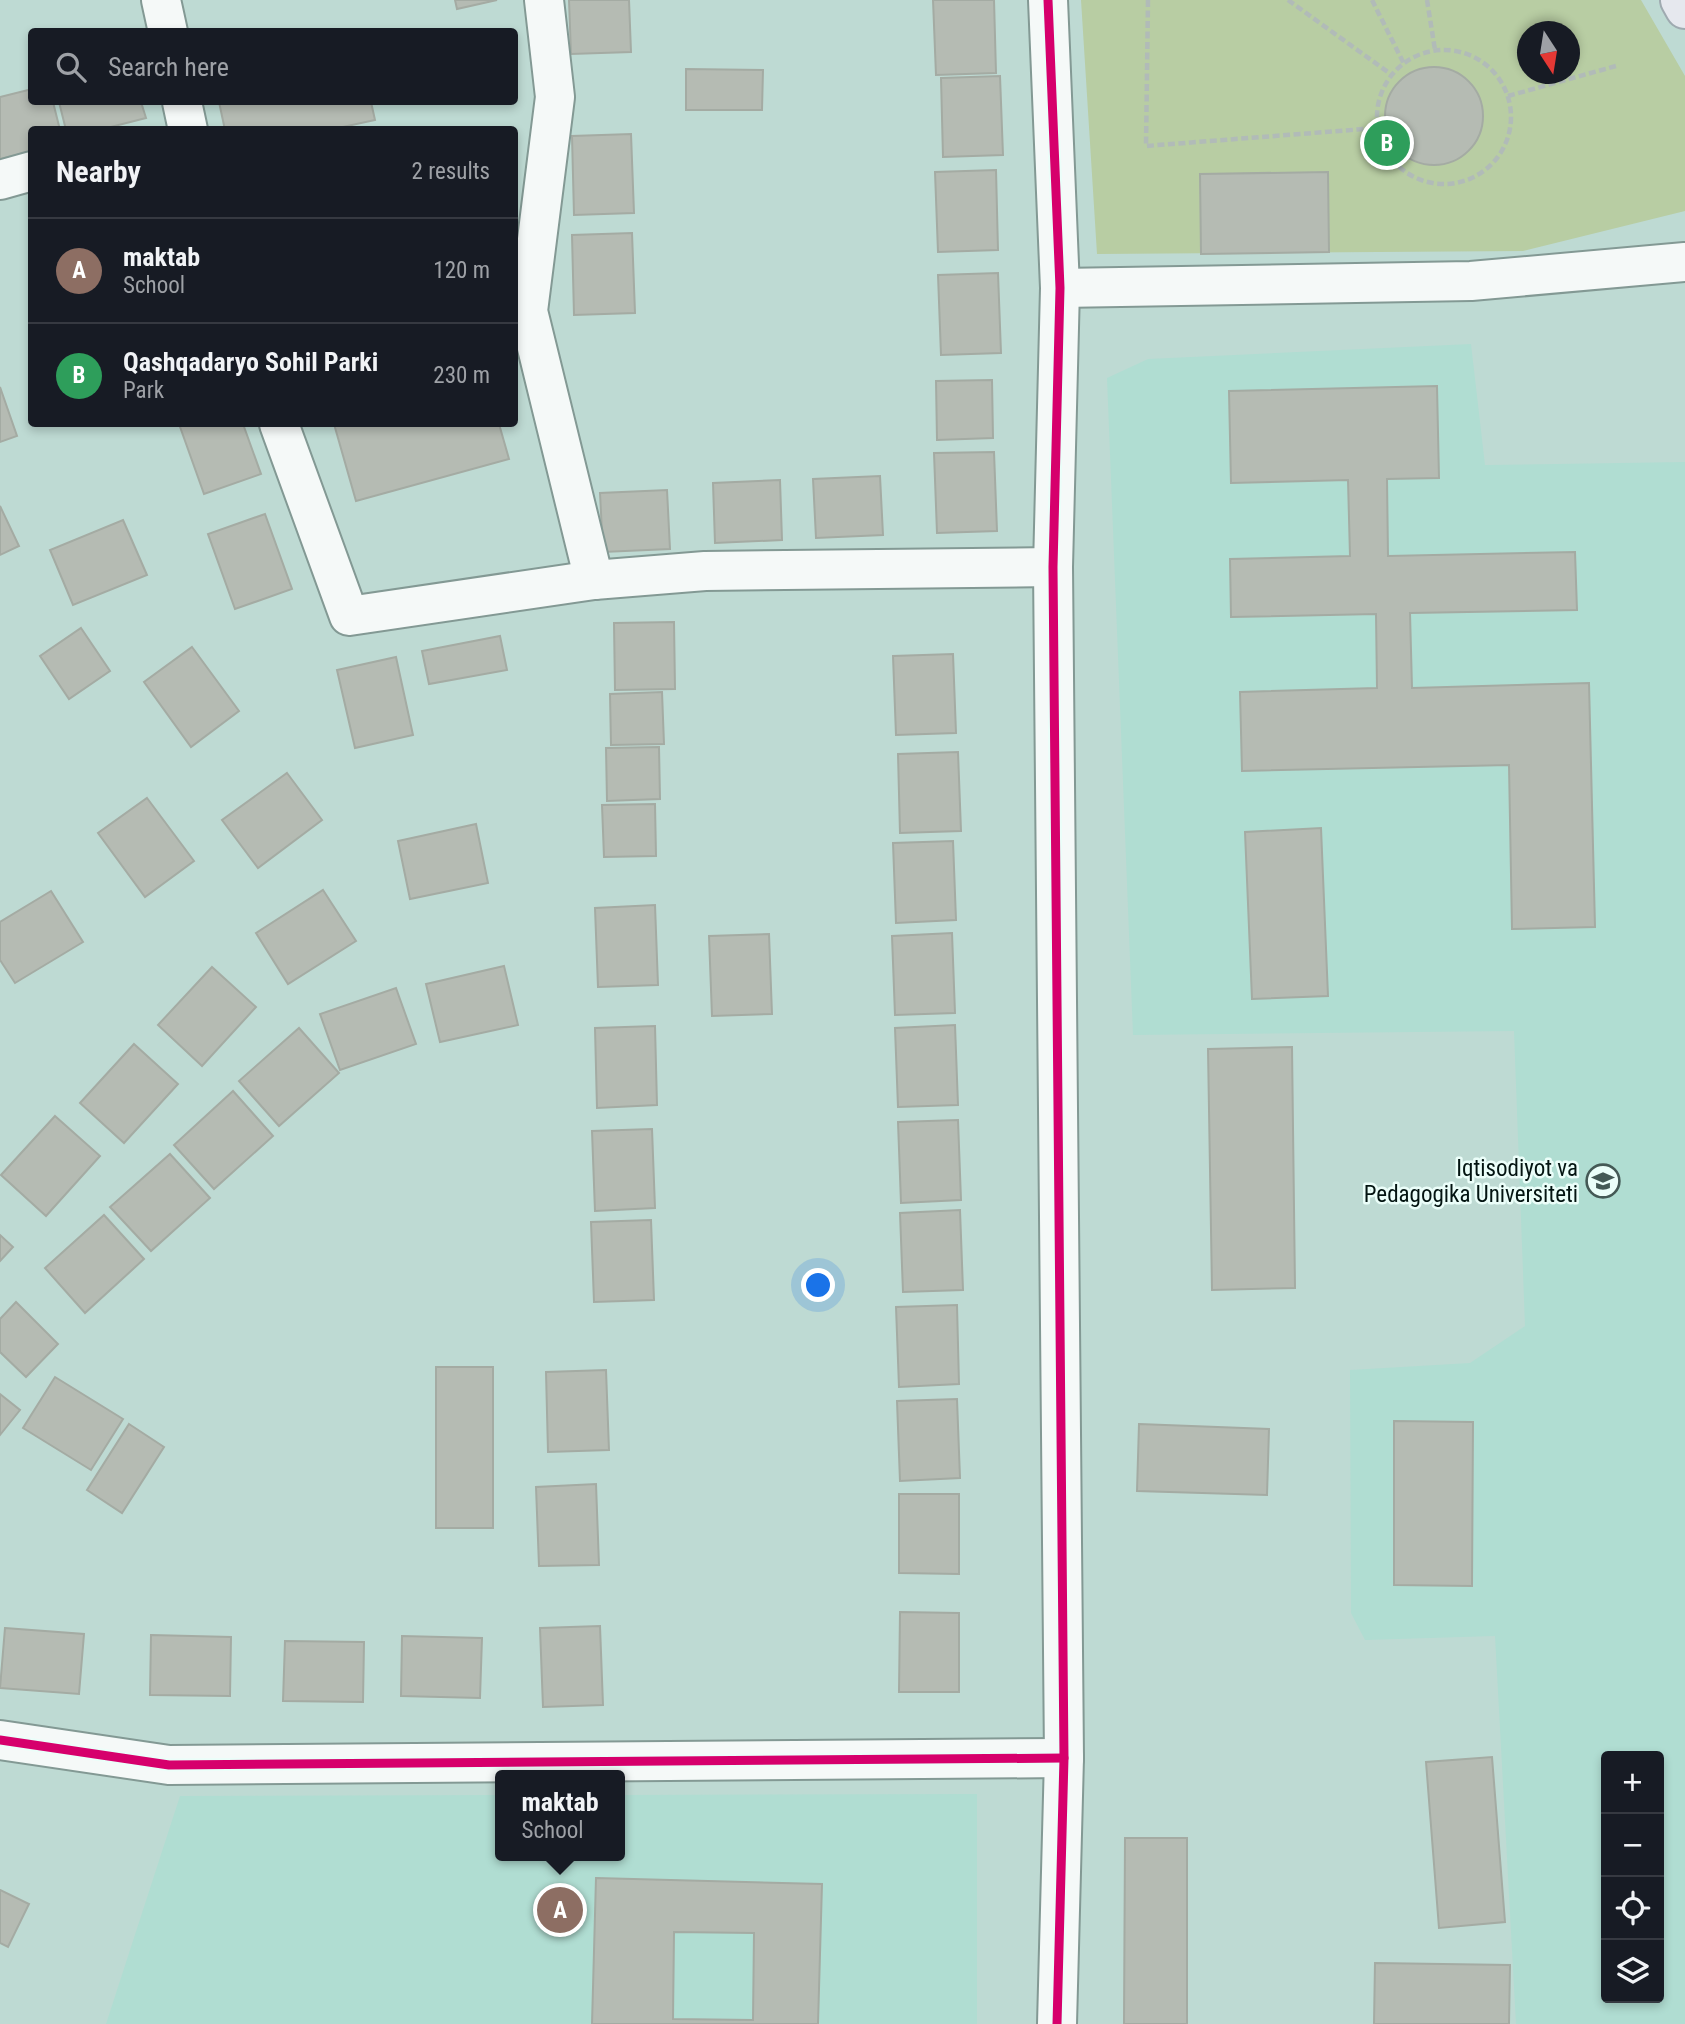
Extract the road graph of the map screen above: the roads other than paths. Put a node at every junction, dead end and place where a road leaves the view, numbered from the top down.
1 (161, 0) edge
2 (544, 0) edge
3 (1048, 0) edge
4 (1680, 0) edge
5 (1685, 9) edge
6 (167, 28) edge
7 (28, 172) edge
8 (0, 180) edge
9 (1685, 262) edge
10 (1060, 288) junction
11 (280, 427) edge
12 (1053, 567) junction
13 (594, 580) junction
14 (0, 1740) edge
15 (1063, 1758) junction
16 (1057, 2024) edge

1 - 6 street
2 - 13 street
3 - 10 street
4 - 5 highway
7 - 8 street
9 - 10 street
10 - 12 street
11 - 13 street
12 - 13 street
12 - 15 street
14 - 15 street
15 - 16 street

